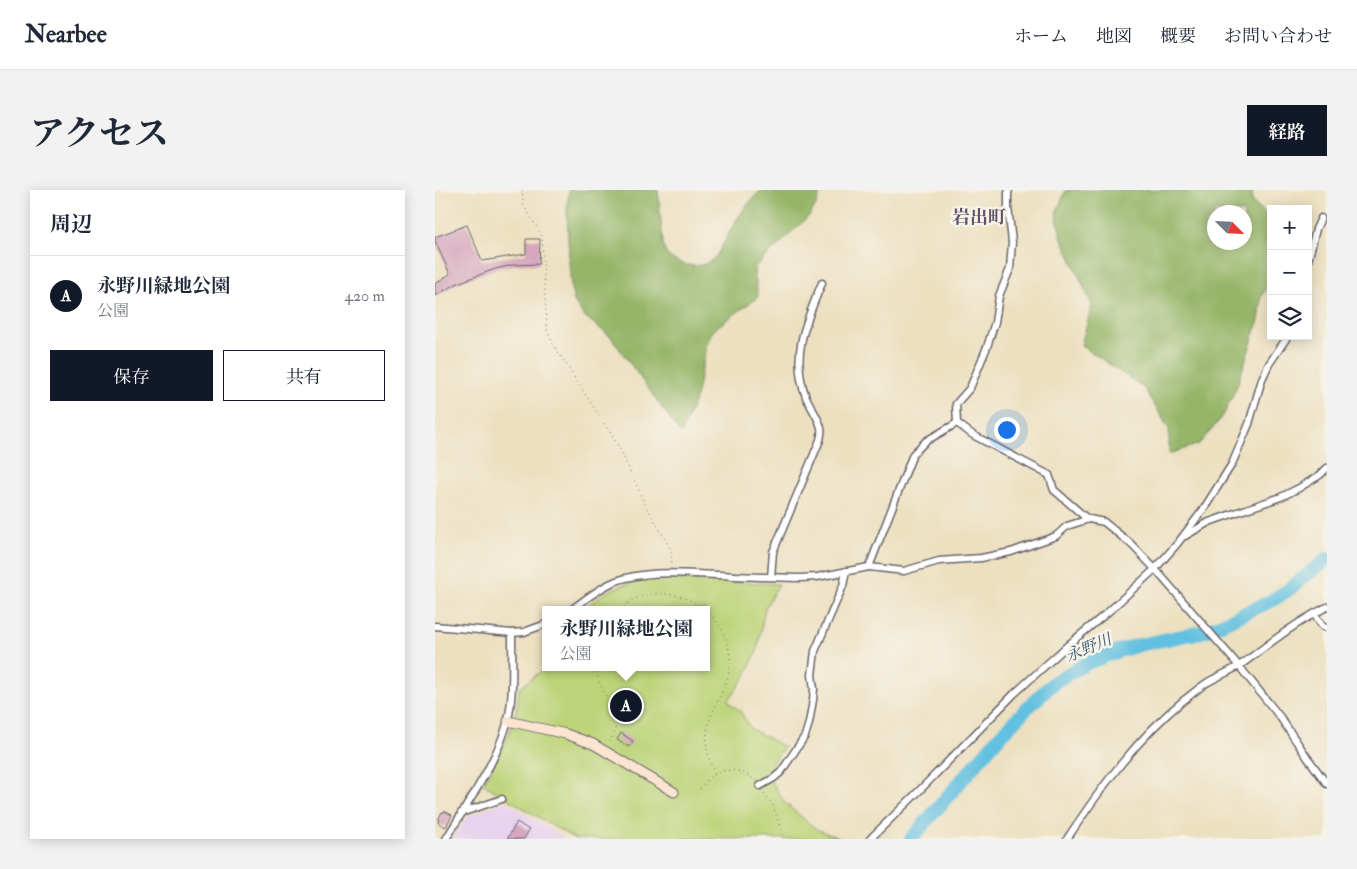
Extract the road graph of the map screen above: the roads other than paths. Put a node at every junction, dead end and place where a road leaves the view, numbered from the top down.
1 (1009, 190) edge
2 (1321, 218) dead end
3 (1311, 250) edge
4 (822, 282) dead end
5 (1285, 340) edge
6 (957, 423) junction
7 (1327, 468) edge
8 (1089, 519) junction
9 (1182, 538) junction
10 (869, 567) junction
11 (1155, 569) junction
12 (846, 571) junction
13 (771, 577) junction
14 (577, 606) edge
15 (1327, 607) edge
16 (1314, 614) junction
17 (542, 625) edge
18 (435, 626) edge
19 (1327, 628) edge
20 (512, 633) junction
21 (1239, 666) junction
22 (507, 721) junction
23 (1327, 784) edge
24 (760, 786) road end
25 (673, 792) dead end
26 (502, 799) dead end
27 (461, 813) junction
28 (446, 839) edge
29 (870, 839) edge
30 (1067, 839) edge

1 - 6 street
2 - 3 street
4 - 13 street
5 - 9 street
6 - 8 street
6 - 10 street
7 - 9 street
8 - 10 street
8 - 11 street
9 - 11 street
10 - 12 street
11 - 21 street
11 - 29 street
12 - 13 street
12 - 24 street
13 - 14 street
15 - 16 street
16 - 19 street
16 - 21 street
17 - 20 street
18 - 20 street
20 - 22 street
21 - 23 street
21 - 30 street
22 - 25 street
22 - 27 street
26 - 27 street
27 - 28 street

